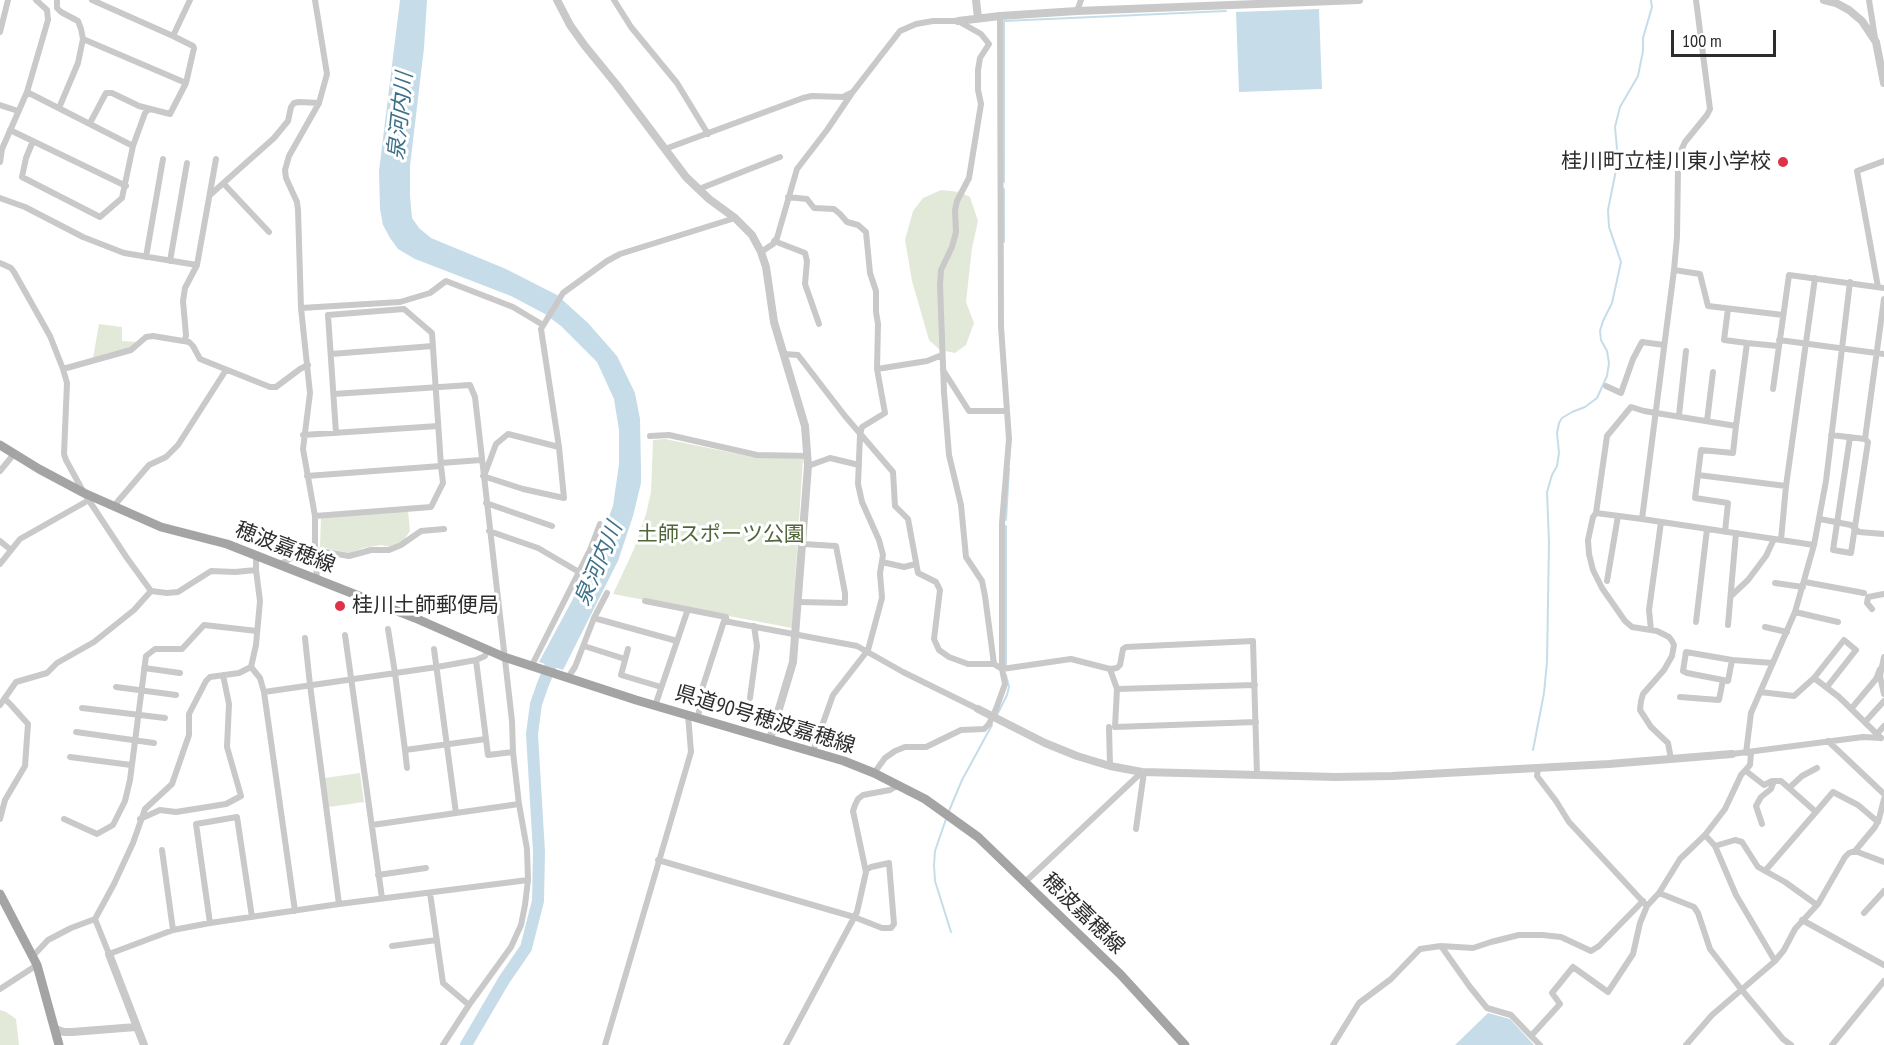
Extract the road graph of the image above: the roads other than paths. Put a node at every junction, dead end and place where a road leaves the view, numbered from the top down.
1 (8, 0) edge
2 (36, 0) edge
3 (57, 0) edge
4 (92, 0) edge
5 (190, 0) edge
6 (315, 0) edge
7 (557, 0) edge
8 (614, 0) edge
9 (976, 0) edge
10 (1081, 0) edge
11 (1359, 0) edge
12 (1696, 0) edge
13 (1824, 0) edge
14 (1869, 0) edge
15 (1077, 11) junction
16 (1000, 16) junction
17 (978, 18) junction
18 (958, 21) junction
19 (0, 32) edge
20 (173, 36) junction
21 (83, 39) junction
22 (1876, 42) junction
23 (1883, 71) edge
24 (186, 83) junction
25 (1884, 83) edge
26 (27, 92) junction
27 (852, 93) junction
28 (319, 103) junction
29 (0, 105) edge
30 (59, 108) junction
31 (148, 109) junction
32 (18, 111) junction
33 (90, 123) junction
34 (10, 130) junction
35 (708, 134) junction
36 (33, 141) junction
37 (134, 146) junction
38 (665, 149) junction
39 (780, 157) dead end
40 (163, 159) dead end
41 (216, 159) dead end
42 (1884, 161) edge
43 (0, 162) edge
44 (187, 163) dead end
45 (224, 184) junction
46 (126, 186) junction
47 (699, 189) junction
48 (209, 195) junction
49 (788, 197) junction
50 (0, 198) edge
51 (735, 218) junction
52 (269, 232) dead end
53 (774, 241) junction
54 (761, 252) junction
55 (146, 257) junction
56 (170, 261) junction
57 (0, 263) edge
58 (197, 265) junction
59 (1674, 270) junction
60 (1815, 278) junction
61 (1850, 282) junction
62 (1881, 287) edge
63 (1884, 299) edge
64 (301, 308) junction
65 (1728, 309) junction
66 (1783, 315) junction
67 (544, 323) junction
68 (819, 324) dead end
69 (184, 341) junction
70 (1747, 343) junction
71 (1779, 343) junction
72 (1806, 343) junction
73 (1664, 345) junction
74 (433, 346) junction
75 (1843, 348) junction
76 (1686, 351) dead end
77 (1880, 353) edge
78 (331, 354) junction
79 (784, 354) junction
80 (942, 355) junction
81 (308, 365) junction
82 (63, 369) junction
83 (877, 369) junction
84 (226, 370) junction
85 (943, 370) junction
86 (1713, 372) dead end
87 (435, 386) junction
88 (1606, 386) dead end
89 (1773, 389) dead end
90 (334, 394) junction
91 (1007, 411) junction
92 (1655, 413) junction
93 (1679, 416) junction
94 (1707, 421) junction
95 (438, 426) junction
96 (1736, 426) junction
97 (336, 433) junction
98 (303, 435) junction
99 (860, 435) junction
100 (1831, 435) junction
101 (650, 436) dead end
102 (1850, 437) junction
103 (1865, 439) junction
104 (0, 445) edge
105 (559, 447) junction
106 (14, 454) junction
107 (807, 456) junction
108 (481, 460) junction
109 (441, 465) junction
110 (859, 465) junction
111 (808, 466) junction
112 (0, 471) edge
113 (1698, 475) junction
114 (307, 476) junction
115 (483, 476) junction
116 (1786, 486) junction
117 (86, 496) junction
118 (486, 503) junction
119 (113, 507) junction
120 (1596, 513) junction
121 (315, 516) junction
122 (1618, 516) junction
123 (1642, 519) junction
124 (1820, 519) junction
125 (1661, 522) junction
126 (1838, 523) junction
127 (600, 524) dead end
128 (552, 526) dead end
129 (444, 529) dead end
130 (1707, 529) junction
131 (1855, 529) junction
132 (489, 531) junction
133 (1725, 531) junction
134 (1736, 533) junction
135 (1884, 534) edge
136 (1777, 539) junction
137 (0, 541) edge
138 (803, 544) junction
139 (1814, 545) junction
140 (11, 550) junction
141 (315, 550) junction
142 (256, 556) junction
143 (882, 562) junction
144 (0, 564) edge
145 (916, 564) junction
146 (278, 566) junction
147 (256, 570) junction
148 (579, 572) junction
149 (317, 580) junction
150 (1607, 581) dead end
151 (1775, 583) dead end
152 (1804, 585) junction
153 (151, 591) junction
154 (607, 593) dead end
155 (1863, 593) dead end
156 (1884, 594) edge
157 (1731, 596) junction
158 (645, 602) dead end
159 (798, 602) junction
160 (688, 609) junction
161 (1872, 609) dead end
162 (1795, 612) junction
163 (594, 618) junction
164 (727, 622) junction
165 (1696, 622) dead end
166 (1838, 622) dead end
167 (1728, 625) dead end
168 (754, 626) junction
169 (1765, 627) dead end
170 (388, 629) dead end
171 (1651, 630) junction
172 (256, 631) junction
173 (1786, 632) junction
174 (796, 633) junction
175 (345, 635) dead end
176 (305, 638) dead end
177 (677, 641) junction
178 (584, 646) junction
179 (434, 649) dead end
180 (628, 649) dead end
181 (868, 650) junction
182 (487, 651) junction
183 (504, 657) junction
184 (1884, 657) edge
185 (625, 659) junction
186 (476, 660) junction
187 (1732, 660) junction
188 (1773, 663) junction
189 (994, 664) junction
190 (251, 667) junction
191 (437, 667) junction
192 (144, 668) junction
193 (533, 668) junction
194 (1002, 669) junction
195 (1110, 669) junction
196 (1880, 669) junction
197 (180, 673) dead end
198 (395, 674) junction
199 (223, 675) junction
200 (564, 678) junction
201 (1814, 678) junction
202 (351, 679) junction
203 (1723, 680) junction
204 (310, 685) junction
205 (1255, 685) junction
206 (116, 687) dead end
207 (661, 687) junction
208 (1827, 687) junction
209 (1117, 689) junction
210 (141, 691) junction
211 (264, 692) junction
212 (1760, 692) junction
213 (1884, 694) edge
214 (176, 695) dead end
215 (1680, 697) dead end
216 (750, 698) dead end
217 (1884, 701) edge
218 (2, 702) edge
219 (656, 706) junction
220 (82, 708) dead end
221 (978, 709) joint
222 (1851, 709) junction
223 (138, 714) junction
224 (693, 717) junction
225 (165, 718) dead end
226 (1256, 722) junction
227 (1865, 722) junction
228 (1884, 726) edge
229 (1109, 727) dead end
230 (76, 732) dead end
231 (1881, 737) edge
232 (486, 739) junction
233 (135, 740) junction
234 (770, 740) junction
235 (1828, 741) junction
236 (154, 743) dead end
237 (447, 744) junction
238 (405, 750) junction
239 (813, 751) junction
240 (513, 752) junction
241 (1749, 753) junction
242 (1732, 754) joint
243 (70, 757) dead end
244 (1671, 759) junction
245 (131, 765) junction
246 (1110, 766) junction
247 (407, 768) dead end
248 (1538, 768) junction
249 (1817, 768) dead end
250 (1746, 771) junction
251 (1143, 772) junction
252 (874, 773) junction
253 (1257, 775) junction
254 (1774, 781) junction
255 (897, 786) junction
256 (1790, 788) junction
257 (1884, 794) edge
258 (1884, 799) edge
259 (234, 801) junction
260 (519, 804) junction
261 (193, 810) junction
262 (1816, 812) junction
263 (456, 813) junction
264 (950, 816) joint
265 (237, 817) junction
266 (0, 819) edge
267 (64, 819) dead end
268 (140, 819) junction
269 (1878, 822) junction
270 (196, 824) junction
271 (1762, 824) dead end
272 (372, 825) junction
273 (1136, 829) dead end
274 (1704, 836) junction
275 (1715, 846) junction
276 (162, 849) dead end
277 (1855, 851) junction
278 (658, 860) junction
279 (1884, 862) edge
280 (426, 868) dead end
281 (866, 870) junction
282 (1765, 871) junction
283 (378, 875) junction
284 (528, 880) junction
285 (1024, 883) junction
286 (1884, 891) edge
287 (430, 893) junction
288 (1659, 893) junction
289 (382, 898) junction
290 (1, 899) edge
291 (339, 904) junction
292 (1645, 904) junction
293 (1817, 906) junction
294 (295, 911) junction
295 (1864, 913) dead end
296 (252, 917) junction
297 (854, 917) junction
298 (94, 920) junction
299 (1802, 920) junction
300 (210, 923) junction
301 (173, 930) junction
302 (437, 940) junction
303 (392, 946) dead end
304 (1441, 946) junction
305 (109, 954) junction
306 (35, 960) junction
307 (1775, 961) junction
308 (1884, 965) edge
309 (1884, 981) edge
310 (0, 989) edge
311 (1741, 989) junction
312 (469, 1005) junction
313 (136, 1027) junction
314 (55, 1029) junction
315 (1531, 1036) junction
316 (59, 1045) edge
317 (144, 1045) edge
318 (443, 1045) edge
319 (605, 1045) edge
320 (786, 1045) edge
321 (1185, 1045) edge
322 (1333, 1045) edge
323 (1540, 1045) edge
324 (1686, 1045) edge
325 (1791, 1045) edge
326 (1832, 1045) edge

1 - 19 street
2 - 26 street
3 - 21 street
4 - 20 street
5 - 20 street
6 - 28 street
7 - 38 street
8 - 35 street
9 - 17 street
10 - 15 street
11 - 15 street
12 - 59 street
13 - 22 street
14 - 22 street
15 - 16 street
16 - 17 street
16 - 91 street
17 - 18 street
18 - 27 street
18 - 80 street
20 - 24 street
21 - 24 street
21 - 30 street
22 - 23 street
23 - 25 street
24 - 31 street
26 - 30 street
26 - 32 street
27 - 35 street
27 - 49 street
28 - 45 street
28 - 64 street
29 - 32 street
30 - 33 street
31 - 33 street
31 - 37 street
32 - 34 street
33 - 37 street
34 - 36 street
34 - 43 street
35 - 38 street
36 - 46 street
36 - 46 street
37 - 46 street
38 - 47 street
39 - 47 street
40 - 55 street
41 - 48 street
42 - 62 street
44 - 56 street
45 - 48 street
45 - 52 street
47 - 51 street
48 - 58 street
49 - 53 street
49 - 83 street
50 - 55 street
51 - 54 street
51 - 67 street
53 - 54 street
53 - 68 street
54 - 79 street
55 - 56 street
56 - 58 street
57 - 82 street
58 - 69 street
59 - 65 street
59 - 73 street
60 - 61 street
60 - 66 street
60 - 72 street
61 - 62 street
61 - 75 street
63 - 77 street
64 - 67 street
64 - 81 street
65 - 66 street
65 - 70 street
66 - 71 street
67 - 105 street
69 - 82 street
69 - 84 street
70 - 71 street
70 - 96 street
71 - 72 street
71 - 89 street
72 - 75 street
72 - 116 street
73 - 88 street
73 - 92 street
74 - 78 street
74 - 78 street
74 - 87 street
75 - 77 street
75 - 100 street
76 - 93 street
77 - 103 street
78 - 90 street
79 - 99 street
79 - 107 street
80 - 83 street
80 - 85 street
81 - 84 street
81 - 98 street
82 - 117 street
83 - 99 street
84 - 119 street
85 - 91 street
85 - 189 street
86 - 94 street
87 - 90 street
87 - 95 street
87 - 108 street
90 - 97 street
91 - 194 street
92 - 93 street
92 - 120 street
92 - 123 street
93 - 94 street
94 - 96 street
95 - 97 street
95 - 109 street
96 - 113 street
97 - 98 street
98 - 114 street
99 - 110 street
99 - 145 street
100 - 102 street
100 - 124 street
101 - 107 street
102 - 103 street
102 - 126 street
103 - 131 street
104 - 106 main road, 穂波嘉穂線
105 - 115 street
105 - 115 street
106 - 112 street
106 - 117 main road, 穂波嘉穂線
107 - 111 street
108 - 109 street
108 - 115 street
109 - 114 street
109 - 121 street
110 - 111 street
110 - 143 street
111 - 138 street
113 - 116 street
113 - 133 street
114 - 121 street
115 - 118 street
116 - 136 street
117 - 119 main road, 穂波嘉穂線
117 - 140 street
117 - 153 street
118 - 128 street
118 - 132 street
119 - 142 main road, 穂波嘉穂線
120 - 122 street
120 - 171 street
121 - 141 street
122 - 123 street
122 - 150 street
123 - 125 street
124 - 126 street
124 - 139 street
125 - 130 street
125 - 171 street
126 - 131 street
126 - 131 street
127 - 148 street
129 - 141 street
130 - 133 street
130 - 165 street
131 - 135 street
132 - 148 street
132 - 183 street
133 - 134 street
134 - 136 street
134 - 157 street
136 - 139 street
136 - 157 street
137 - 140 street
138 - 159 street
138 - 159 street
139 - 152 street
140 - 144 street
141 - 146 street
141 - 149 street
142 - 146 main road, 穂波嘉穂線
142 - 147 street
143 - 145 street
143 - 181 street
145 - 189 street
146 - 149 main road, 穂波嘉穂線
147 - 153 street
147 - 172 street
148 - 193 street
149 - 182 main road, 穂波嘉穂線
151 - 152 street
152 - 155 street
152 - 162 street
153 - 218 street
154 - 163 street
156 - 161 street
157 - 167 street
158 - 160 street
159 - 174 street
160 - 164 street
160 - 177 street
162 - 166 street
162 - 173 street
163 - 177 street
163 - 178 street
164 - 168 street
164 - 224 street
168 - 174 street
168 - 216 street
169 - 173 street
170 - 198 street
171 - 244 street
172 - 190 street
172 - 192 street
173 - 188 street
174 - 181 street
174 - 234 street
175 - 202 street
176 - 204 street
177 - 207 street
178 - 185 street
178 - 200 street
179 - 191 street
180 - 185 street
181 - 221 street
181 - 239 street
182 - 183 main road, 穂波嘉穂線
182 - 186 street
183 - 193 main road, 穂波嘉穂線
183 - 240 street
184 - 196 street
185 - 207 street
186 - 191 street
186 - 232 street
187 - 188 street
187 - 203 street
187 - 203 street
188 - 212 street
189 - 194 street
190 - 199 street
190 - 211 street
191 - 198 street
191 - 237 street
192 - 197 street
192 - 210 street
193 - 200 main road, 穂波嘉穂線
194 - 195 street
194 - 252 street, bridge
195 - 205 street
195 - 209 street
196 - 213 street
196 - 222 street
198 - 202 street
198 - 238 street
199 - 259 street
199 - 268 street
200 - 219 main road, 県道90号穂波嘉穂線
201 - 208 street
201 - 208 street
201 - 212 street
202 - 204 street
202 - 272 street
203 - 215 street
204 - 211 street
204 - 291 street
205 - 209 street
205 - 226 street
206 - 210 street
207 - 219 street
208 - 222 street
209 - 226 street
210 - 214 street
210 - 223 street
211 - 294 street
212 - 241 street
217 - 227 street
218 - 266 street
219 - 224 main road, 県道90号穂波嘉穂線
220 - 223 street
221 - 246 street
222 - 227 street
223 - 225 street
223 - 233 street
224 - 234 main road, 県道90号穂波嘉穂線
224 - 278 street
226 - 253 street
227 - 231 street
228 - 231 street
229 - 246 street
230 - 233 street
231 - 235 street
232 - 237 street
232 - 240 street
233 - 236 street
233 - 245 street
234 - 239 main road, 県道90号穂波嘉穂線
235 - 241 street
235 - 257 street
237 - 238 street
237 - 263 street
238 - 247 street
239 - 252 main road, 県道90号穂波嘉穂線
240 - 260 street
241 - 242 street
241 - 250 street
242 - 244 street
243 - 245 street
244 - 248 street
245 - 267 street
246 - 251 street
248 - 253 street
248 - 292 street
249 - 256 street
250 - 254 street
250 - 274 street
251 - 253 street
251 - 273 street
251 - 285 street
252 - 255 main road, 県道90号穂波嘉穂線
254 - 256 street
254 - 271 street
255 - 264 main road, 県道90号穂波嘉穂線
255 - 281 street
256 - 262 street
258 - 269 street
259 - 261 street
259 - 265 street
260 - 263 street
260 - 284 street
261 - 268 street
261 - 270 street
262 - 269 street
262 - 282 street
263 - 272 street
264 - 285 main road, 穂波嘉穂線
265 - 270 street
265 - 296 street
268 - 298 street
269 - 277 street
270 - 300 street
272 - 283 street
274 - 275 street
274 - 288 street
275 - 282 street
275 - 307 street
276 - 301 street
277 - 279 street
277 - 293 street
278 - 297 street
278 - 319 street
280 - 283 street
281 - 297 street
281 - 297 street
282 - 293 street
283 - 289 street
284 - 287 street
284 - 312 street
285 - 321 main road, 穂波嘉穂線
286 - 295 street
287 - 289 street
287 - 302 street
288 - 292 street
288 - 311 street
289 - 291 street
290 - 306 main road
291 - 294 street
292 - 304 street
292 - 315 street
293 - 299 street
294 - 296 street
296 - 300 street
297 - 320 street
298 - 305 street
298 - 306 street
299 - 307 street
299 - 308 street
300 - 301 street
301 - 305 street
302 - 303 street
302 - 312 street
304 - 315 street
304 - 322 street
305 - 313 street
306 - 310 street
306 - 314 main road
307 - 311 street
309 - 326 street
311 - 324 street
311 - 325 street
312 - 318 street
313 - 314 street
313 - 317 street
314 - 316 main road
315 - 323 street

